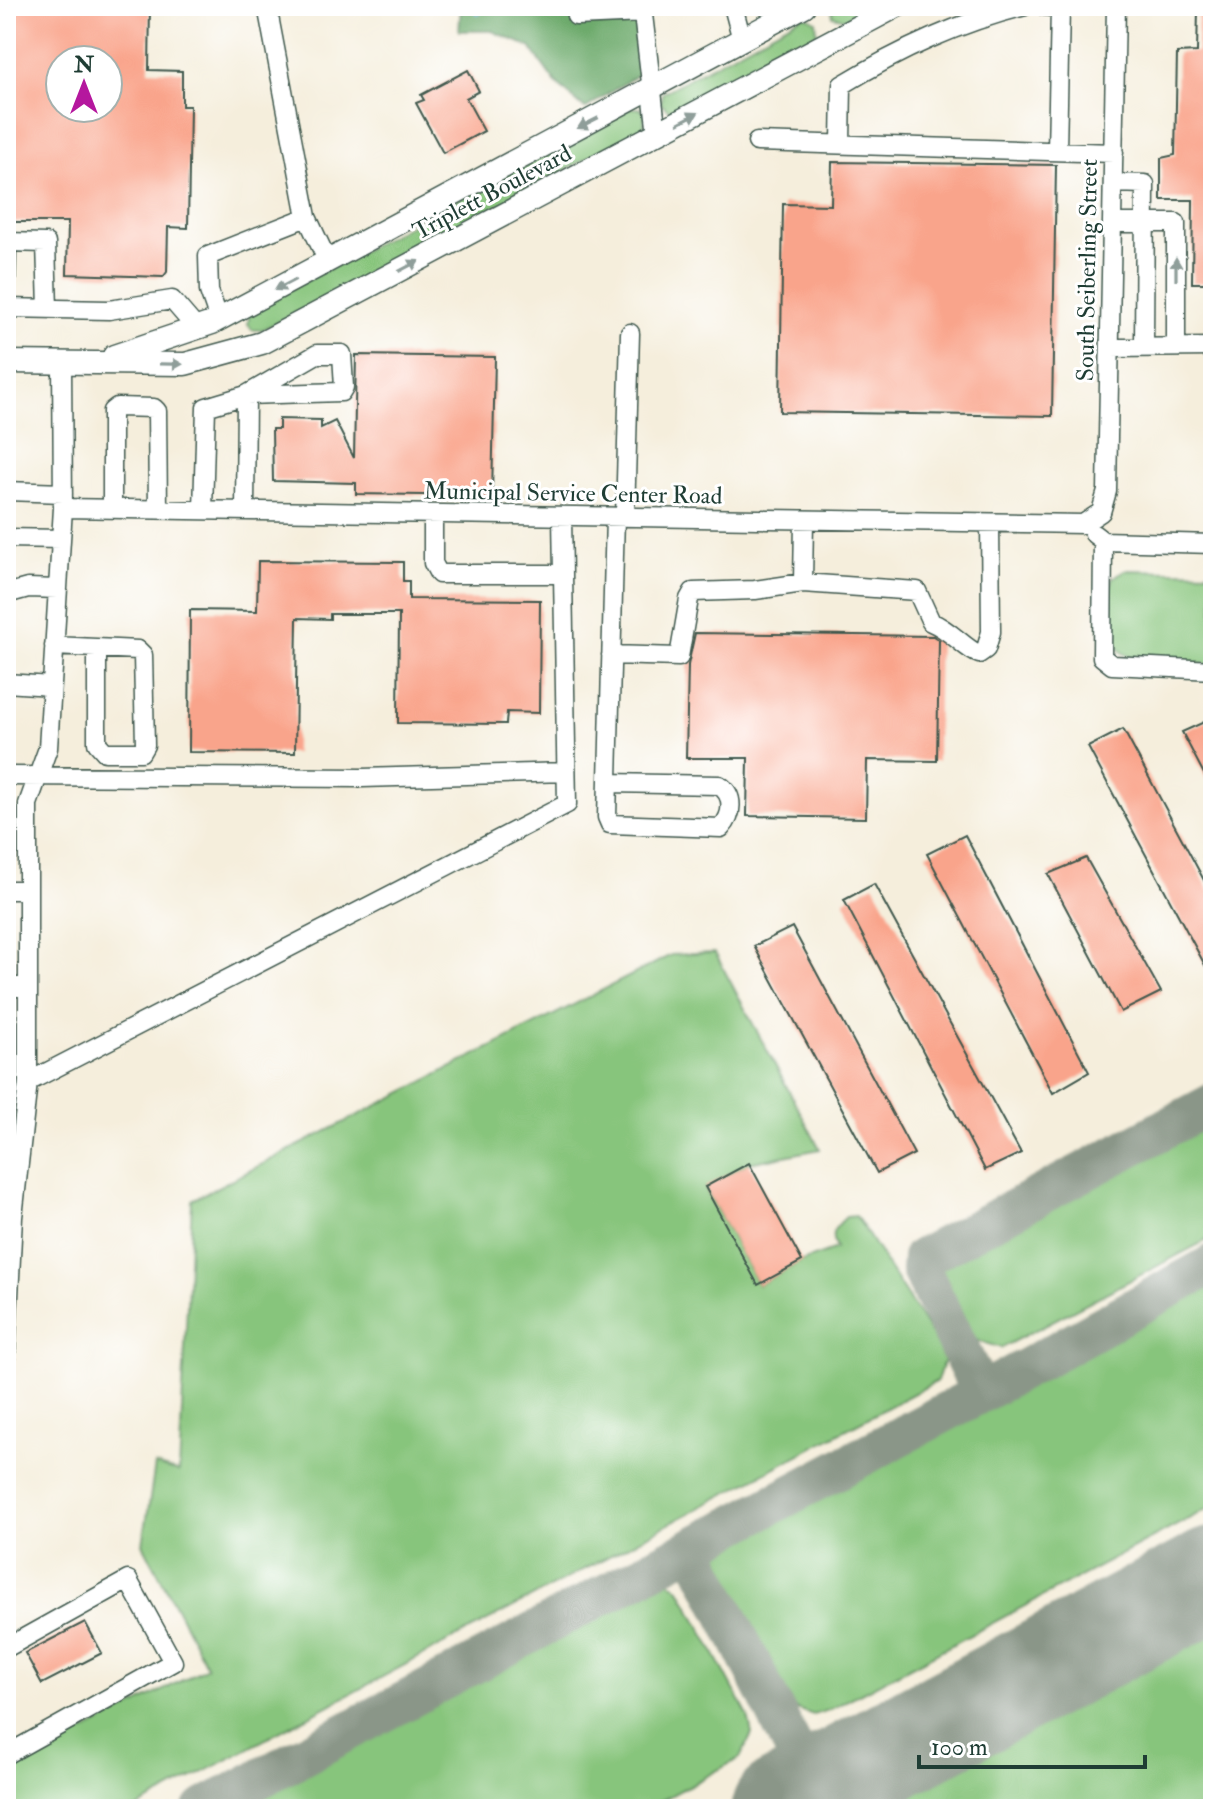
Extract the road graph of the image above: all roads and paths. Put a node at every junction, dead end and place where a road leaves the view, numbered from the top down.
1 (267, 6) edge
2 (733, 6) edge
3 (804, 6) edge
4 (897, 6) edge
5 (1025, 6) edge
6 (1044, 6) edge
7 (1116, 6) edge
8 (643, 10) edge
9 (576, 16) dead end
10 (742, 40) junction
11 (651, 89) junction
12 (657, 134) junction
13 (757, 142) dead end
14 (841, 143) junction
15 (1057, 151) junction
16 (1114, 153) junction
17 (1113, 183) junction
18 (307, 217) junction
19 (1112, 223) junction
20 (1143, 223) junction
21 (328, 262) junction
22 (1111, 303) junction
23 (1144, 304) junction
24 (48, 309) dead end
25 (219, 320) junction
26 (197, 329) junction
27 (630, 333) dead end
28 (1144, 347) junction
29 (1176, 347) junction
30 (1213, 347) edge
31 (1110, 348) junction
32 (6, 362) edge
33 (93, 362) junction
34 (62, 363) junction
35 (246, 395) junction
36 (6, 491) edge
37 (63, 500) junction
38 (112, 509) junction
39 (158, 509) junction
40 (203, 510) junction
41 (245, 511) junction
42 (433, 515) junction
43 (562, 517) junction
44 (620, 517) junction
45 (804, 520) junction
46 (990, 523) junction
47 (1083, 524) junction
48 (6, 538) edge
49 (61, 539) junction
50 (1103, 541) junction
51 (1213, 544) edge
52 (563, 574) junction
53 (803, 583) junction
54 (57, 589) junction
55 (6, 594) edge
56 (54, 646) junction
57 (97, 649) junction
58 (611, 655) junction
59 (1213, 670) edge
60 (6, 683) edge
61 (51, 686) junction
62 (566, 772) junction
63 (6, 776) edge
64 (38, 776) junction
65 (608, 783) junction
66 (6, 890) edge
67 (28, 890) junction
68 (6, 987) edge
69 (28, 987) junction
70 (28, 1082) junction
71 (15, 1110) edge
72 (8, 1284) edge
73 (6, 1357) edge
74 (6, 1648) edge
75 (6, 1755) edge

1 - 18 street
2 - 10 street
3 - 10 main road, Triplett Boulevard
12 -> 4 main road, Triplett Boulevard
5 - 14 street
6 - 15 street
7 - 16 street, South Seiberling Street
8 - 9 street
8 - 11 street
10 - 11 main road, Triplett Boulevard
11 - 12 street
11 -> 21 main road, Triplett Boulevard
33 -> 12 main road, Triplett Boulevard
13 - 14 street
14 - 15 street
15 - 16 street
16 - 17 street, South Seiberling Street
17 - 19 street, South Seiberling Street
17 - 20 street
18 - 21 street
18 - 25 street
19 - 20 street
19 - 22 street, South Seiberling Street
20 - 23 street
29 -> 20 street
21 -> 25 main road, Triplett Boulevard
22 - 23 street
22 - 31 street, South Seiberling Street
23 - 28 street
24 - 26 street
25 - 26 main road, Triplett Boulevard
26 - 33 main road, Triplett Boulevard
27 - 44 street
28 - 29 street
28 - 31 street
29 - 30 street
31 - 47 street, South Seiberling Street
32 - 34 main road, Triplett Boulevard
33 - 34 main road, Triplett Boulevard
34 - 37 street
35 - 35 street
35 - 40 street
35 - 41 street
36 - 37 street, Municipal Service Center Road
37 - 38 street, Municipal Service Center Road
37 - 49 street
38 - 39 street, Municipal Service Center Road
38 - 39 street
39 - 40 street, Municipal Service Center Road
40 - 41 street, Municipal Service Center Road
41 - 42 street, Municipal Service Center Road
42 - 43 street, Municipal Service Center Road
42 - 52 street
43 - 44 street, Municipal Service Center Road
43 - 52 street
44 - 45 street, Municipal Service Center Road
44 - 58 street
45 - 46 street, Municipal Service Center Road
45 - 53 street
46 - 47 street, Municipal Service Center Road
46 - 53 street
47 - 50 street
48 - 49 street
49 - 54 street
50 - 51 street
50 - 59 street
52 - 62 street
53 - 58 street
54 - 55 street
54 - 56 street
56 - 57 street
56 - 61 street
57 - 57 street
58 - 65 street
60 - 61 street
61 - 64 street
62 - 64 street
62 - 70 street
63 - 64 street
64 - 67 street
65 - 65 street
66 - 67 street
67 - 69 street
68 - 69 street
69 - 70 street
70 - 71 street
71 - 72 street
72 - 73 street
74 - 75 street

